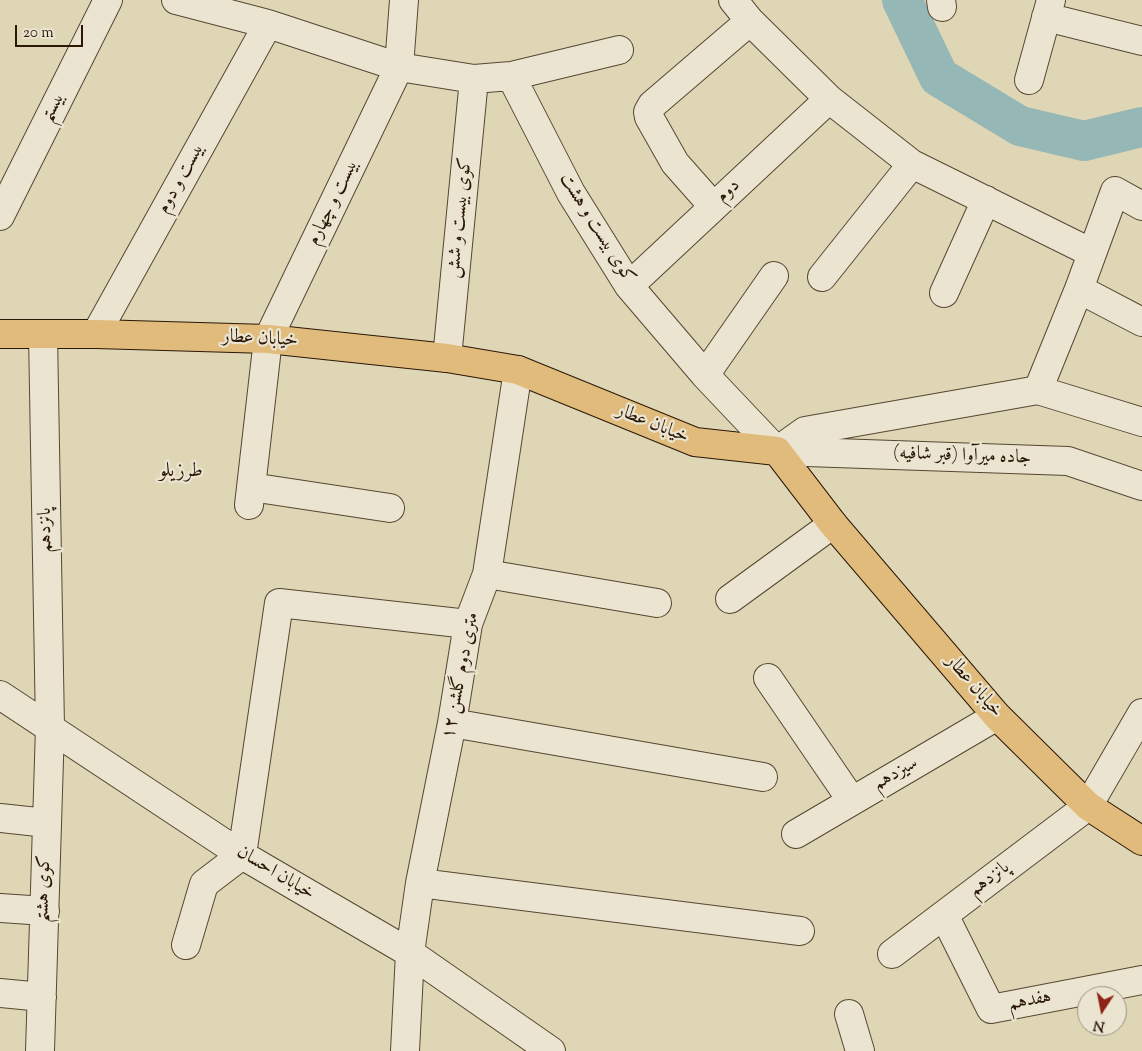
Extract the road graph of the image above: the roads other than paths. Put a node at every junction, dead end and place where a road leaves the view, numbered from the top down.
1 (108, 0) edge
2 (176, 0) edge
3 (404, 0) edge
4 (733, 0) edge
5 (1048, 9) edge
6 (750, 21) junction
7 (268, 24) junction
8 (1142, 41) edge
9 (619, 50) dead end
10 (399, 67) junction
11 (511, 76) junction
12 (474, 79) junction
13 (1029, 80) dead end
14 (829, 99) junction
15 (912, 164) junction
16 (986, 200) junction
17 (713, 206) junction
18 (1142, 206) edge
19 (0, 216) edge
20 (1092, 253) junction
21 (774, 276) dead end
22 (822, 277) dead end
23 (629, 286) junction
24 (1078, 289) junction
25 (944, 293) dead end
26 (1142, 322) edge
27 (0, 334) edge
28 (44, 334) junction
29 (96, 334) junction
30 (268, 339) junction
31 (447, 358) junction
32 (518, 370) junction
33 (705, 375) junction
34 (1038, 390) junction
35 (1142, 422) edge
36 (777, 451) junction
37 (1142, 486) edge
38 (390, 508) dead end
39 (833, 524) junction
40 (487, 574) junction
41 (730, 599) dead end
42 (658, 603) dead end
43 (468, 624) junction
44 (768, 678) dead end
45 (0, 694) edge
46 (1142, 713) edge
47 (997, 716) junction
48 (452, 723) junction
49 (50, 727) junction
50 (763, 777) dead end
51 (852, 801) junction
52 (1088, 806) junction
53 (0, 818) edge
54 (47, 823) junction
55 (796, 834) dead end
56 (1142, 841) edge
57 (242, 855) junction
58 (420, 882) junction
59 (0, 908) edge
60 (45, 911) junction
61 (944, 915) junction
62 (800, 931) dead end
63 (186, 945) dead end
64 (410, 953) junction
65 (892, 954) dead end
66 (1142, 980) edge
67 (0, 993) edge
68 (42, 997) junction
69 (849, 1014) dead end
70 (40, 1051) edge
71 (405, 1051) edge
72 (551, 1051) edge
73 (860, 1051) edge

1 - 19 street, بیستم
2 - 7 street
3 - 10 street
4 - 6 street
5 - 8 street
5 - 13 street
6 - 14 street
6 - 17 street
7 - 10 street
7 - 29 street, بیست و دوم
9 - 11 street
10 - 12 street
10 - 30 street, بیست و چهارم
11 - 12 street
11 - 23 street, کوی بیست و هشت
12 - 31 street, کوی بیست و شش
14 - 15 street
14 - 17 street, دوم
15 - 16 street
15 - 22 street
16 - 20 street
16 - 25 street
17 - 23 street, دوم
18 - 20 street
20 - 24 street
21 - 33 street
23 - 33 street, کوی بیست و هشت
24 - 26 street
24 - 34 street
27 - 28 main road, خیابان عطار
28 - 29 main road, خیابان عطار
28 - 49 street, پانزدهم
29 - 30 main road, خیابان عطار
30 - 31 main road, خیابان عطار
30 - 38 street
31 - 32 main road, خیابان عطار
32 - 36 main road, خیابان عطار
32 - 40 street, ۱۲ متری دوم گلشن
33 - 36 street, کوی بیست و هشت
34 - 35 street
34 - 36 street
36 - 37 street, جاده میرآوا (قبر شافیه)
36 - 39 main road, خیابان عطار
39 - 41 street
39 - 47 main road, خیابان عطار
40 - 42 street
40 - 43 street, ۱۲ متری دوم گلشن
43 - 48 street, ۱۲ متری دوم گلشن
43 - 57 street
44 - 51 street
45 - 49 street, خیابان احسان
46 - 52 street
47 - 51 street, سیزدهم
47 - 52 main road, خیابان عطار
48 - 50 street
48 - 58 street, ۱۲ متری دوم گلشن
49 - 54 street, کوی هشتم
49 - 57 street, خیابان احسان
51 - 55 street, سیزدهم
52 - 56 main road, خیابان عطار
52 - 61 street, پانزدهم
53 - 54 street
54 - 60 street, کوی هشتم
57 - 63 street
57 - 64 street, خیابان احسان
58 - 62 street
58 - 64 street, ۱۲ متری دوم گلشن
59 - 60 street
60 - 68 street, کوی هشتم
61 - 65 street, پانزدهم
61 - 66 street, هفدهم
64 - 71 street, ۱۲ متری دوم گلشن
64 - 72 street, خیابان احسان
67 - 68 street
68 - 70 street, کوی هشتم
69 - 73 street

